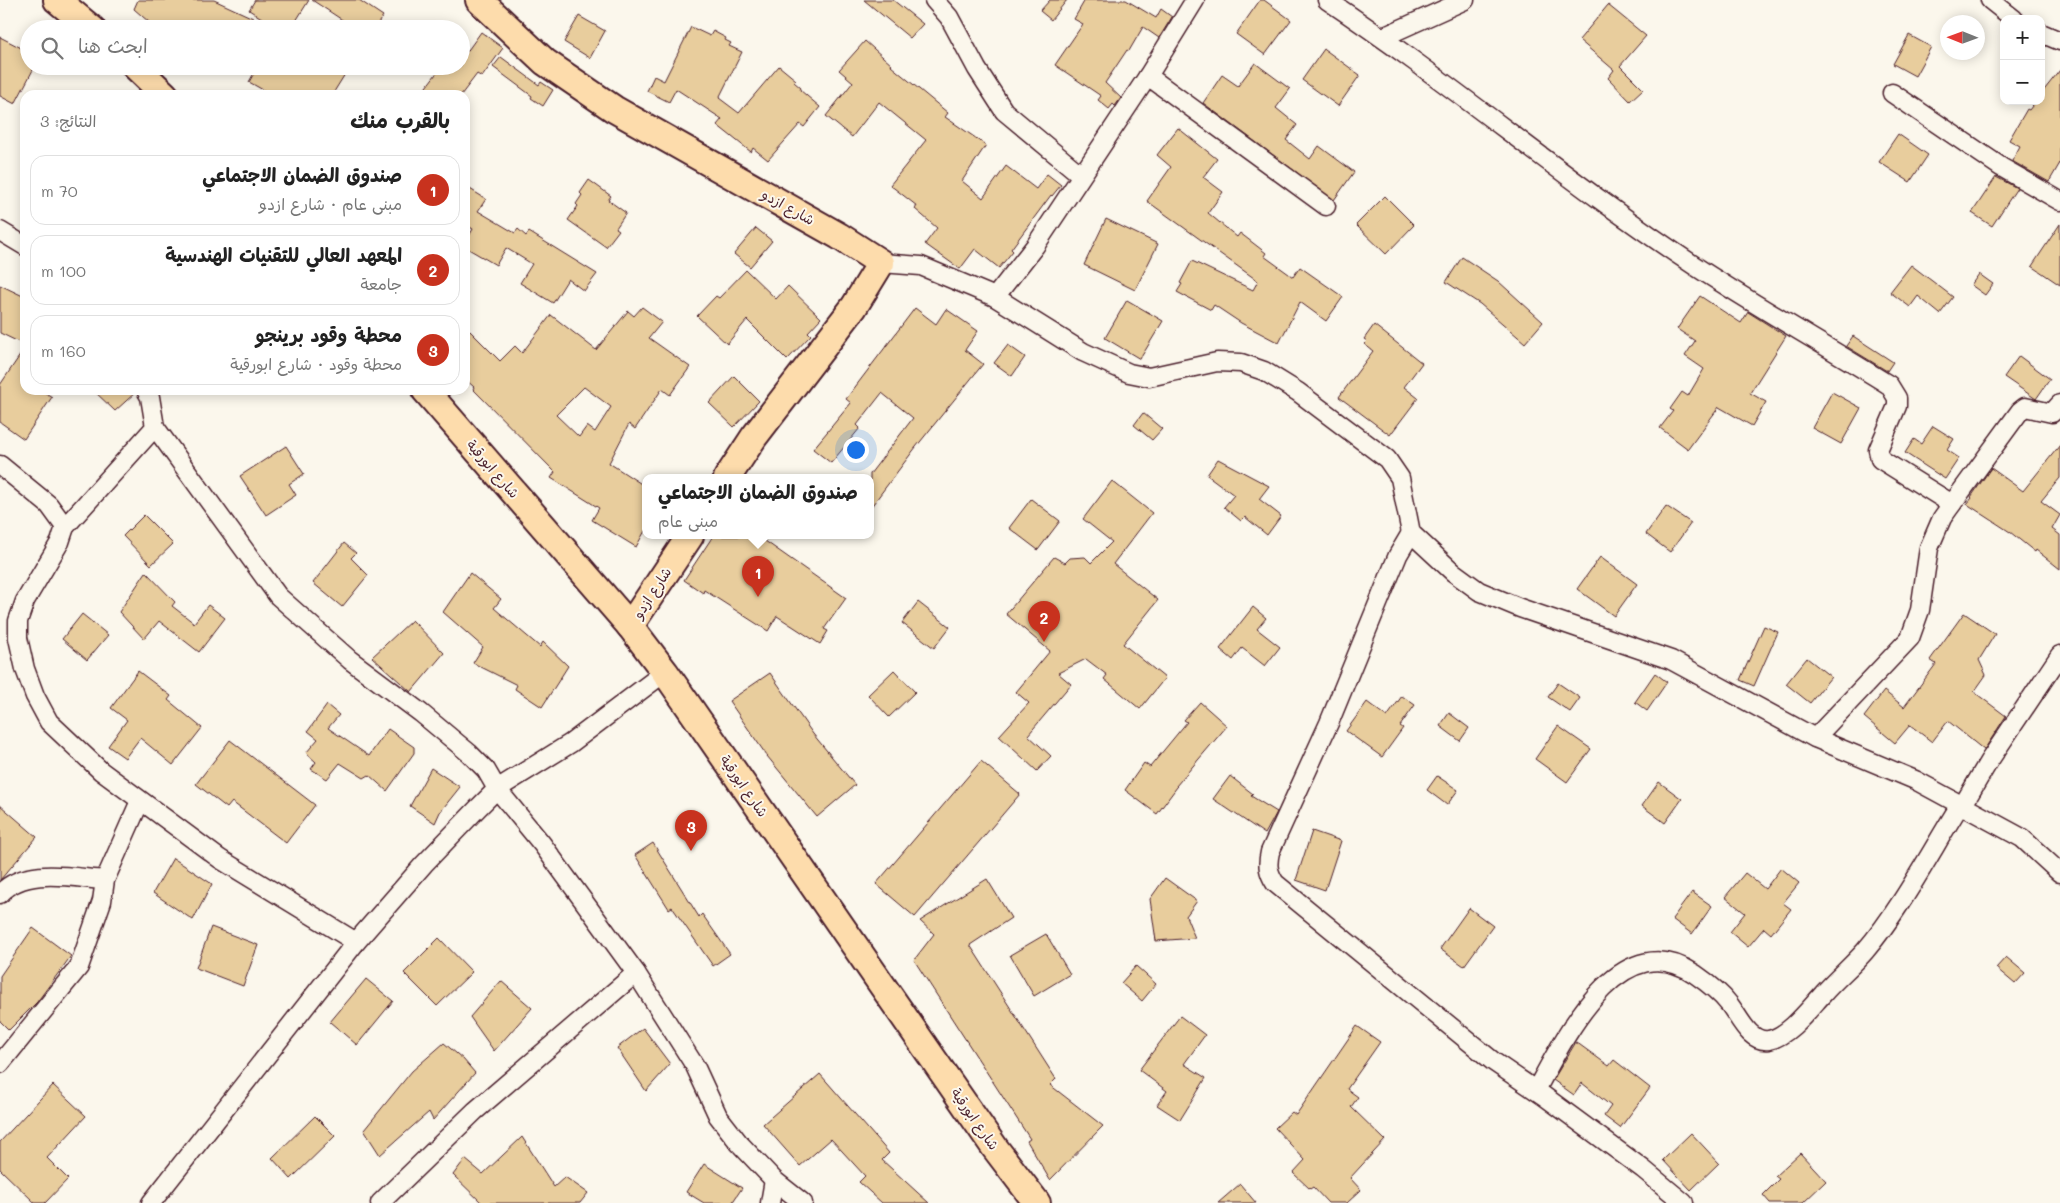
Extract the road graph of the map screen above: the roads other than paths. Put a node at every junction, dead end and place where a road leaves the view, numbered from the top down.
1 (57, 0) edge
2 (479, 0) edge
3 (934, 0) edge
4 (1195, 0) edge
5 (1327, 0) edge
6 (1465, 0) edge
7 (1990, 0) edge
8 (2009, 15) edge
9 (81, 20) edge
10 (2045, 35) edge
11 (1383, 37) junction
12 (2060, 41) edge
13 (144, 75) edge
14 (1148, 76) junction
15 (159, 90) edge
16 (1892, 93) dead end
17 (1081, 175) junction
18 (2060, 201) edge
19 (1326, 206) dead end
20 (0, 231) edge
21 (20, 243) edge
22 (881, 263) junction
23 (995, 297) junction
24 (149, 395) edge
25 (429, 395) edge
26 (2060, 404) edge
27 (155, 427) junction
28 (0, 465) edge
29 (730, 474) edge
30 (1952, 504) junction
31 (64, 527) junction
32 (1410, 533) junction
33 (688, 539) edge
34 (630, 626) junction
35 (2060, 656) edge
36 (665, 672) junction
37 (1815, 738) junction
38 (497, 789) junction
39 (140, 801) junction
40 (1962, 805) junction
41 (2060, 873) edge
42 (105, 880) junction
43 (0, 894) edge
44 (356, 942) junction
45 (636, 973) junction
46 (0, 1064) edge
47 (1536, 1090) junction
48 (774, 1180) junction
49 (150, 1203) edge
50 (380, 1203) edge
51 (770, 1203) edge
52 (803, 1203) edge
53 (1037, 1203) edge
54 (1684, 1203) edge

1 - 9 main road
2 - 22 main road, شارع ازدو
3 - 17 street
4 - 14 street
5 - 11 street
6 - 11 street
7 - 8 street
10 - 12 street
11 - 30 street
13 - 15 main road
14 - 17 street
14 - 19 street
16 - 18 street
17 - 23 street
20 - 21 street
22 - 23 street
22 - 29 main road
23 - 32 street
24 - 27 street
25 - 34 main road, شارع ابورقية
26 - 30 street
27 - 31 street
27 - 38 street
28 - 31 street
30 - 37 street
31 - 39 street
32 - 37 street
32 - 47 street
33 - 34 main road, شارع ازدو
34 - 36 main road, شارع ابورقية
35 - 40 street
36 - 38 street
36 - 53 main road, شارع ابورقية
37 - 40 street
38 - 44 street
38 - 45 street
39 - 42 street
39 - 44 street
40 - 41 street
40 - 47 street
42 - 43 street
42 - 46 street
44 - 49 street
45 - 48 street
45 - 50 street
47 - 54 street
48 - 51 street
48 - 52 street

